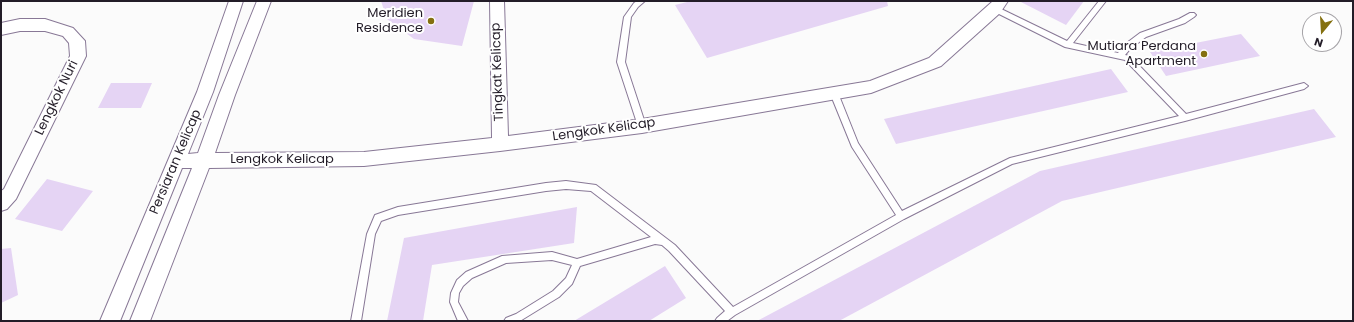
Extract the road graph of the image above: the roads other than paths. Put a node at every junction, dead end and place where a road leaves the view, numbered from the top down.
1 (236, 1) edge
2 (264, 1) edge
3 (497, 1) edge
4 (642, 1) edge
5 (1103, 1) edge
6 (998, 5) edge
7 (1192, 16) dead end
8 (1, 29) edge
9 (1068, 46) junction
10 (1120, 56) junction
11 (1304, 86) dead end
12 (834, 93) junction
13 (1185, 118) junction
14 (642, 126) junction
15 (500, 144) junction
16 (177, 160) junction
17 (204, 160) junction
18 (1, 203) edge
19 (901, 216) junction
20 (664, 242) junction
21 (577, 263) junction
22 (732, 312) junction
23 (110, 321) edge
24 (140, 321) edge
25 (356, 321) edge
26 (463, 321) edge
27 (509, 321) edge
28 (720, 321) edge

1 - 16 street, Persiaran Kelicap
2 - 17 street, Persiaran Kelicap
3 - 15 street, Tingkat Kelicap
4 - 14 lane
5 - 9 lane
6 - 9 lane
6 - 12 street, Lengkok Kelicap
7 - 10 lane
8 - 18 street, Lengkok Nuri
9 - 10 lane
10 - 13 lane
11 - 13 lane
12 - 14 street, Lengkok Kelicap
12 - 19 lane
13 - 19 lane
14 - 15 street, Lengkok Kelicap
15 - 17 street, Lengkok Kelicap
16 - 17 street, Lengkok Kelicap
16 - 23 street, Persiaran Kelicap
17 - 24 street, Persiaran Kelicap
19 - 22 lane
20 - 21 lane
20 - 22 lane
20 - 25 lane
21 - 26 lane
21 - 27 lane
22 - 28 lane

